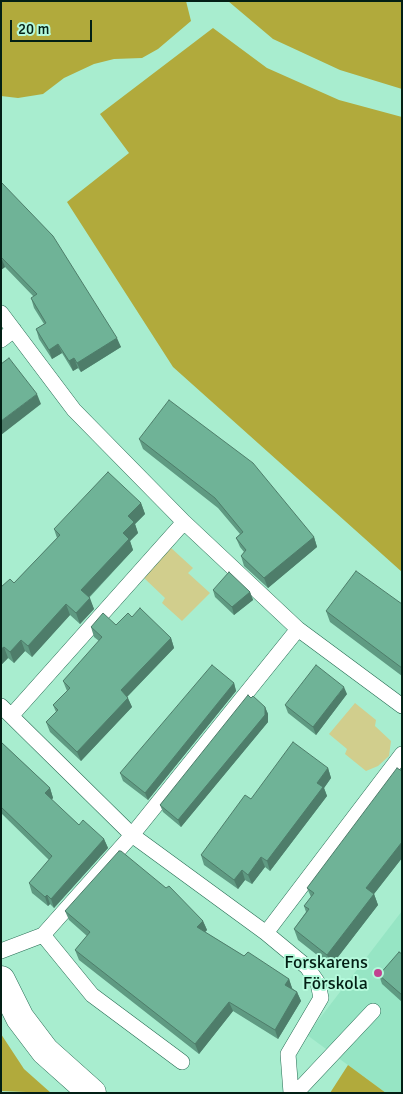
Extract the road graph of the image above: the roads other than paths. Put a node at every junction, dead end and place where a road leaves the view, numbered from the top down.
1 (1, 313) edge
2 (14, 330) junction
3 (1, 340) edge
4 (184, 522) junction
5 (298, 629) junction
6 (402, 706) edge
7 (6, 710) edge
8 (402, 754) edge
9 (132, 835) junction
10 (266, 933) junction
11 (43, 935) junction
12 (1, 951) edge
13 (1, 980) edge
14 (373, 1011) dead end
15 (182, 1062) dead end
16 (92, 1093) edge
17 (291, 1093) edge
18 (296, 1093) edge

1 - 2 lane
2 - 3 lane
2 - 4 lane
4 - 5 lane
4 - 7 lane
5 - 6 lane
5 - 9 lane
7 - 9 lane
8 - 10 lane
9 - 10 lane
9 - 11 lane
10 - 17 lane
11 - 12 lane
11 - 15 lane
13 - 16 street
14 - 18 lane

